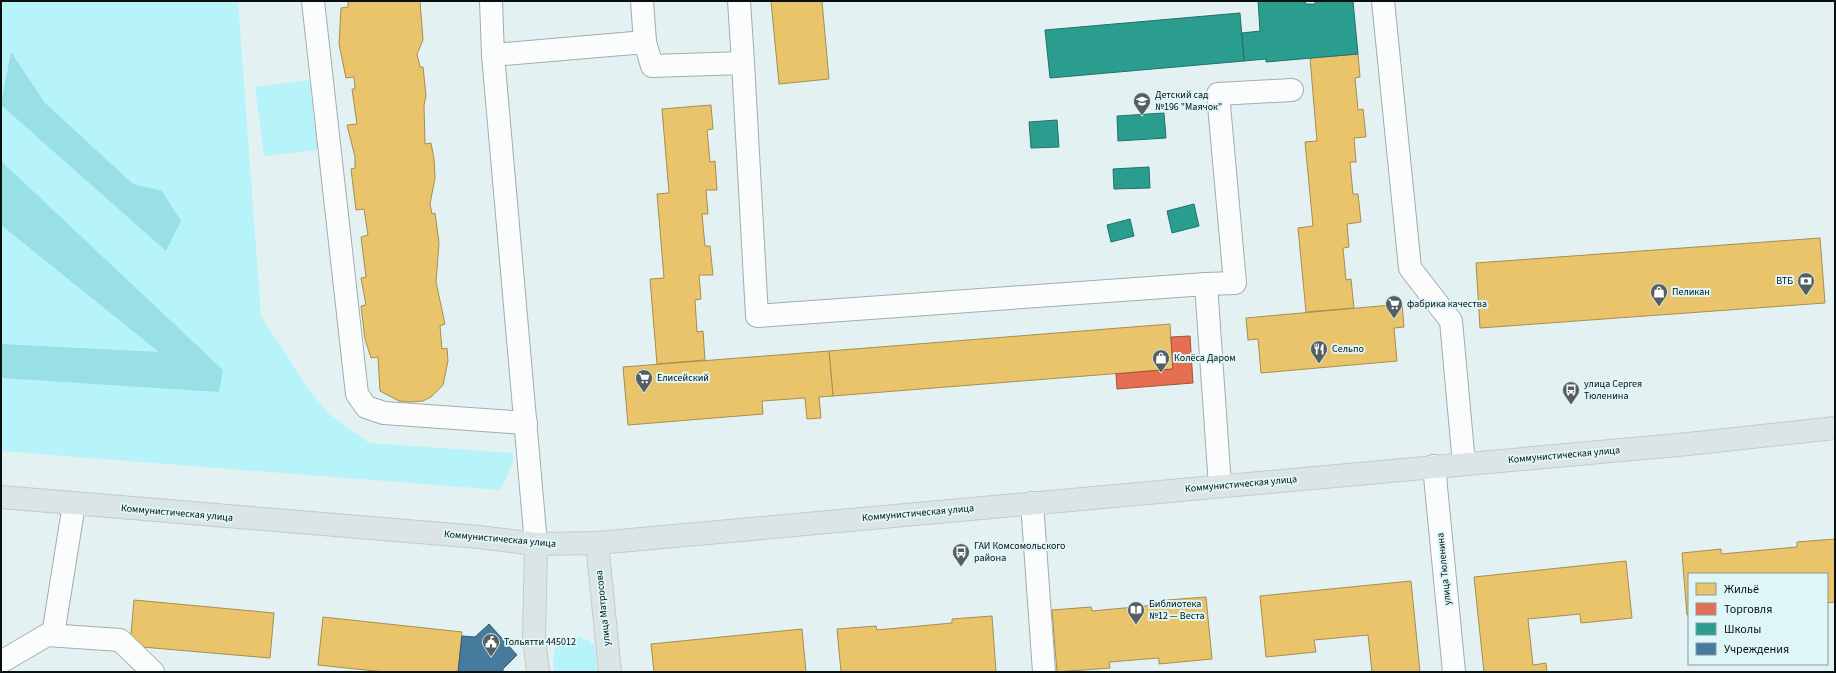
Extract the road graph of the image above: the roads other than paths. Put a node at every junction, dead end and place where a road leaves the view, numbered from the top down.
1 (313, 1) edge
2 (491, 1) edge
3 (642, 1) edge
4 (739, 1) edge
5 (1383, 1) edge
6 (645, 42) junction
7 (494, 55) junction
8 (743, 63) junction
9 (1292, 90) dead end
10 (1206, 284) junction
11 (526, 423) junction
12 (1835, 428) edge
13 (1464, 464) junction
14 (1434, 466) junction
15 (1220, 486) junction
16 (1, 497) edge
17 (1032, 503) junction
18 (74, 504) junction
19 (597, 543) junction
20 (536, 544) junction
21 (54, 636) junction
22 (1, 662) edge
23 (154, 672) edge
24 (538, 672) edge
25 (610, 672) edge
26 (1044, 672) edge
27 (1454, 672) edge

1 - 11 street
2 - 7 street
3 - 6 street
4 - 8 street
5 - 13 street
6 - 7 street
6 - 8 street
7 - 11 street
8 - 10 street
9 - 10 street
10 - 15 street
11 - 20 street
12 - 13 main road, Коммунистическая улица
13 - 14 main road, Коммунистическая улица
14 - 15 main road, Коммунистическая улица
14 - 27 street, улица Тюленина
15 - 17 main road, Коммунистическая улица
16 - 18 main road, Коммунистическая улица
17 - 19 main road, Коммунистическая улица
17 - 26 street
18 - 20 main road, Коммунистическая улица
18 - 21 street
19 - 20 main road, Коммунистическая улица
19 - 25 main road, улица Матросова
20 - 24 main road
21 - 22 street
21 - 23 street

